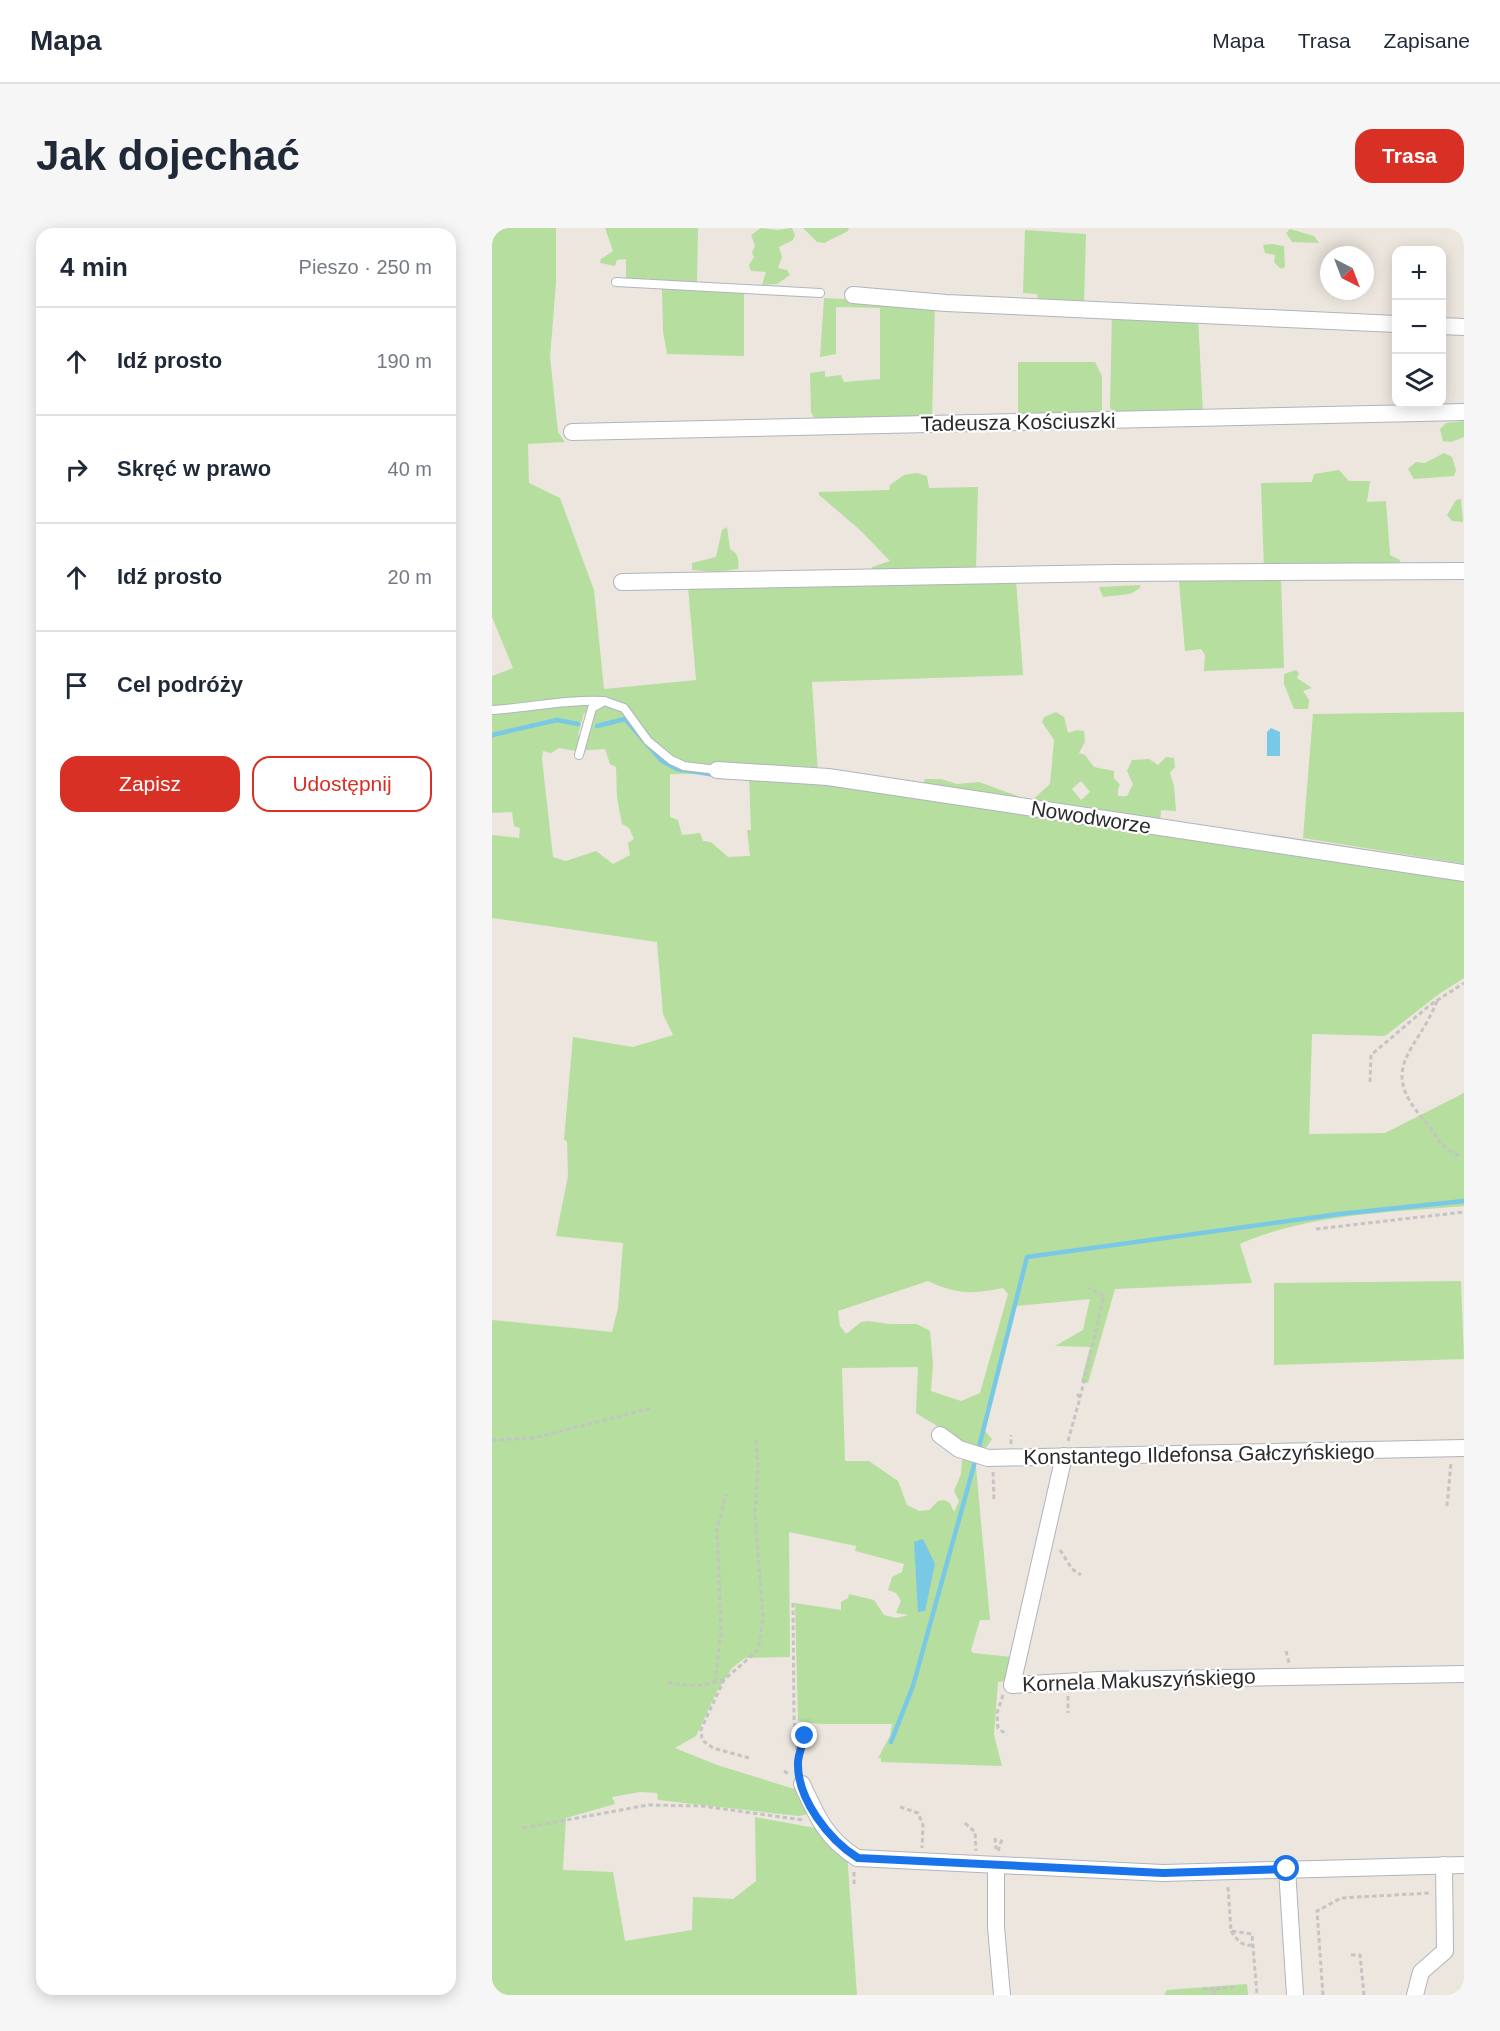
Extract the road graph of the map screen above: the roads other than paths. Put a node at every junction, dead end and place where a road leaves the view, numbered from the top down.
1 (616, 282) dead end
2 (820, 293) dead end
3 (853, 295) dead end
4 (1392, 324) edge
5 (1446, 326) edge
6 (1464, 327) edge
7 (1464, 412) edge
8 (572, 432) dead end
9 (1464, 570) edge
10 (622, 582) dead end
11 (604, 701) junction
12 (492, 710) edge
13 (579, 755) dead end
14 (717, 770) joint
15 (1464, 873) edge
16 (940, 1435) dead end
17 (1458, 1448) edge
18 (1064, 1456) junction
19 (1464, 1674) edge
20 (802, 1784) road end
21 (996, 1861) junction
22 (1444, 1865) junction
23 (1464, 1865) edge
24 (1287, 1869) junction
25 (1002, 1995) edge
26 (1295, 1995) edge
27 (1415, 1995) edge

1 - 2 lane
3 - 4 street
5 - 6 street
7 - 8 street, Tadeusza Kościuszki
9 - 10 street
11 - 12 lane
11 - 13 lane
11 - 14 lane
14 - 15 street, Nowodworze
16 - 18 street, Konstantego Ildefonsa Gałczyńskiego
17 - 18 street, Konstantego Ildefonsa Gałczyńskiego
18 - 19 street, Kornela Makuszyńskiego
20 - 21 street
21 - 24 street
21 - 25 street
22 - 23 street
22 - 24 street
22 - 27 street
24 - 26 street

